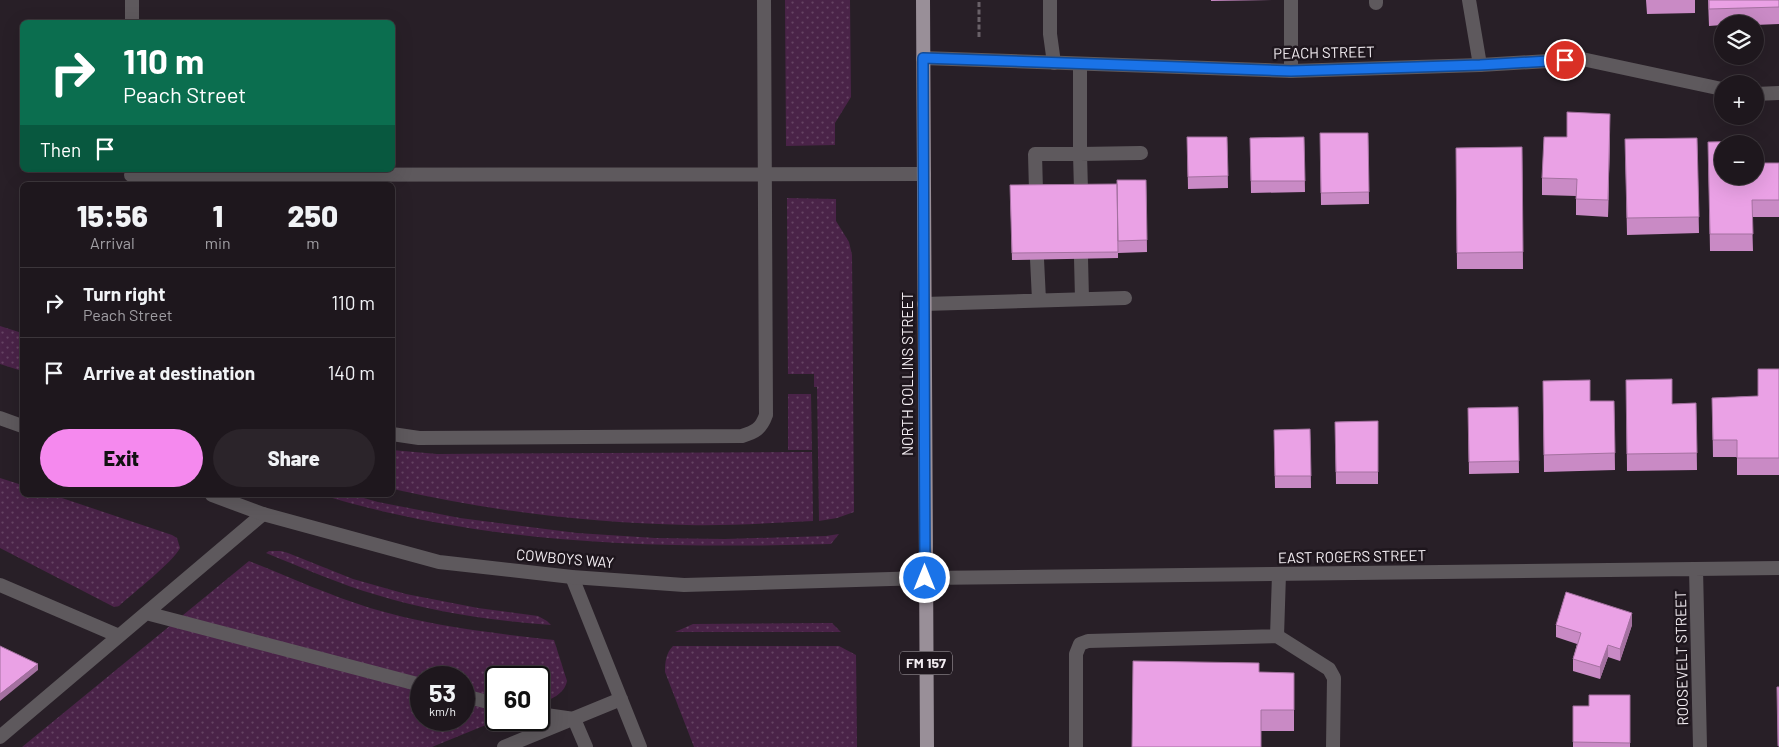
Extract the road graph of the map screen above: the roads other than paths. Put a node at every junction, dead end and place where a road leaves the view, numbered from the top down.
1 (132, 0) edge
2 (764, 0) edge
3 (923, 0) edge
4 (1050, 0) edge
5 (1291, 0) edge
6 (1469, 0) edge
7 (132, 20) edge
8 (923, 58) junction
9 (1054, 63) junction
10 (1080, 64) junction
11 (1480, 65) junction
12 (1291, 71) junction
13 (1714, 87) edge
14 (1764, 94) edge
15 (1779, 94) edge
16 (1140, 153) dead end
17 (1080, 154) junction
18 (764, 174) junction
19 (924, 174) junction
20 (131, 177) edge
21 (1081, 190) edge
22 (1036, 191) edge
23 (1081, 258) edge
24 (1037, 259) edge
25 (1125, 298) dead end
26 (1082, 299) junction
27 (1039, 300) junction
28 (924, 304) junction
29 (0, 418) edge
30 (20, 425) edge
31 (395, 434) edge
32 (217, 497) edge
33 (262, 514) junction
34 (1779, 568) edge
35 (1696, 569) junction
36 (1279, 574) junction
37 (572, 577) junction
38 (925, 578) junction
39 (0, 585) edge
40 (146, 613) junction
41 (119, 636) junction
42 (1277, 636) junction
43 (410, 682) edge
44 (622, 699) junction
45 (550, 716) edge
46 (574, 719) junction
47 (0, 737) edge
48 (504, 747) edge
49 (586, 747) edge
50 (640, 747) edge
51 (927, 747) edge
52 (1076, 747) edge
53 (1333, 747) edge
54 (1700, 747) edge

1 - 7 street
2 - 18 street
3 - 8 main road, NORTH COLLINS STREET / FM 157
4 - 9 street
5 - 12 street
6 - 11 street
8 - 9 street, PEACH STREET
8 - 19 main road, NORTH COLLINS STREET / FM 157
9 - 10 street, PEACH STREET
10 - 12 street, PEACH STREET
10 - 17 street
11 - 12 street, PEACH STREET
11 - 13 street, PEACH STREET
14 - 15 street
16 - 17 street
17 - 21 street
17 - 22 street
18 - 19 street
18 - 20 street
18 - 31 street
19 - 28 main road, NORTH COLLINS STREET / FM 157
23 - 26 street
24 - 27 street
25 - 26 street
26 - 27 street
27 - 28 street
28 - 38 main road, NORTH COLLINS STREET / FM 157
29 - 30 street
32 - 33 street, COWBOYS WAY
33 - 37 street, COWBOYS WAY
33 - 40 street
34 - 35 street, EAST ROGERS STREET
35 - 36 street, EAST ROGERS STREET
35 - 54 street, ROOSEVELT STREET
36 - 38 street, EAST ROGERS STREET
36 - 42 street
37 - 38 street, COWBOYS WAY
37 - 44 street
38 - 51 main road, NORTH COLLINS STREET / FM 157
39 - 41 street
40 - 41 street
40 - 43 street
41 - 47 street
42 - 52 street
42 - 53 street
44 - 46 street
44 - 50 street
45 - 46 street
46 - 48 street
46 - 49 street

